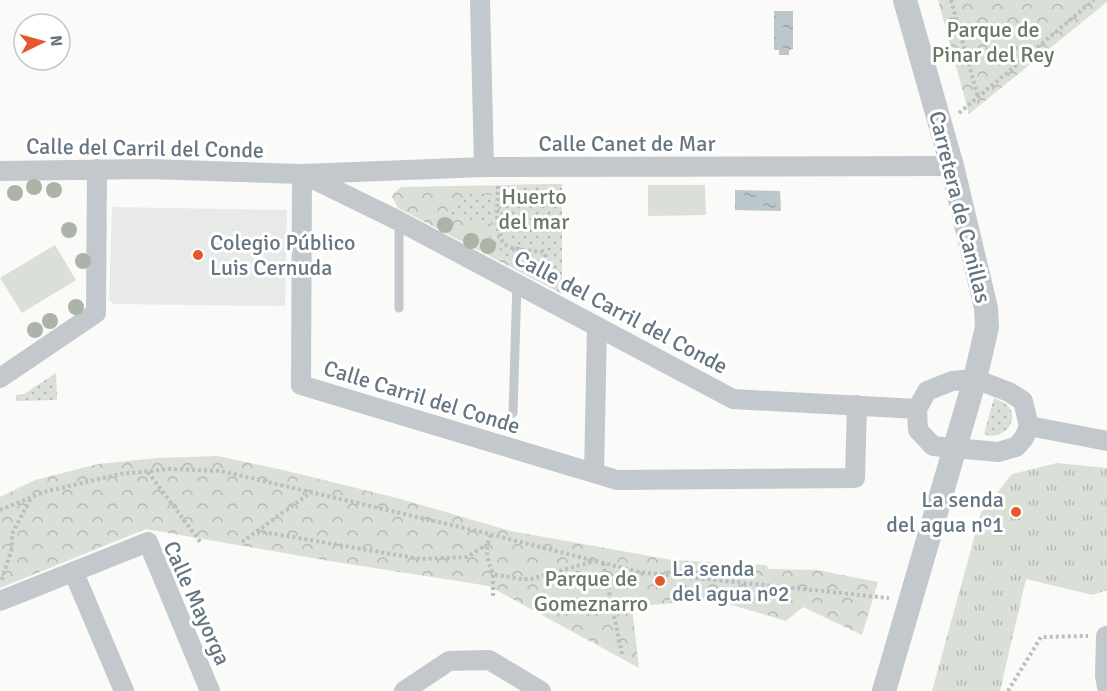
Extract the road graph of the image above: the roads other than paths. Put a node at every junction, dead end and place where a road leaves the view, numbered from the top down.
1 (480, 0) edge
2 (905, 0) edge
3 (952, 166) junction
4 (97, 169) junction
5 (0, 171) edge
6 (370, 172) junction
7 (491, 173) junction
8 (302, 174) junction
9 (358, 201) junction
10 (399, 221) junction
11 (517, 283) junction
12 (399, 308) dead end
13 (597, 327) junction
14 (0, 378) edge
15 (975, 379) junction
16 (857, 405) junction
17 (917, 408) junction
18 (513, 413) dead end
19 (1029, 426) junction
20 (1107, 441) edge
21 (954, 449) junction
22 (594, 474) junction
23 (74, 573) junction
24 (0, 601) edge
25 (1106, 636) edge
26 (1107, 687) edge
27 (124, 691) edge
28 (210, 691) edge
29 (404, 691) edge
30 (541, 691) edge
31 (884, 691) edge

1 - 7 street
2 - 3 street, Carretera de Canillas
3 - 7 street, Calle Canet de Mar
3 - 15 street, Carretera de Canillas
4 - 5 street, Calle del Carril del Conde
4 - 8 street, Calle del Carril del Conde
4 - 14 street
6 - 7 street, Calle Canet de Mar
6 - 8 street, Calle Canet de Mar
6 - 9 street
8 - 9 street, Calle del Carril del Conde
8 - 22 street, Calle Carril del Conde
9 - 10 street, Calle del Carril del Conde
10 - 11 street, Calle del Carril del Conde
10 - 12 lane
11 - 13 street, Calle del Carril del Conde
11 - 18 lane
13 - 16 street, Calle del Carril del Conde
13 - 22 street
15 - 17 street
15 - 19 street
15 - 21 street, Carretera de Canillas
16 - 17 street, Calle del Carril del Conde
16 - 22 street, Calle Carril del Conde
17 - 21 street
19 - 20 street
19 - 21 street
21 - 31 street, Carretera de Canillas
23 - 24 street, Calle Mayorga
23 - 27 street
23 - 28 street, Calle Mayorga
25 - 26 street
29 - 30 street

